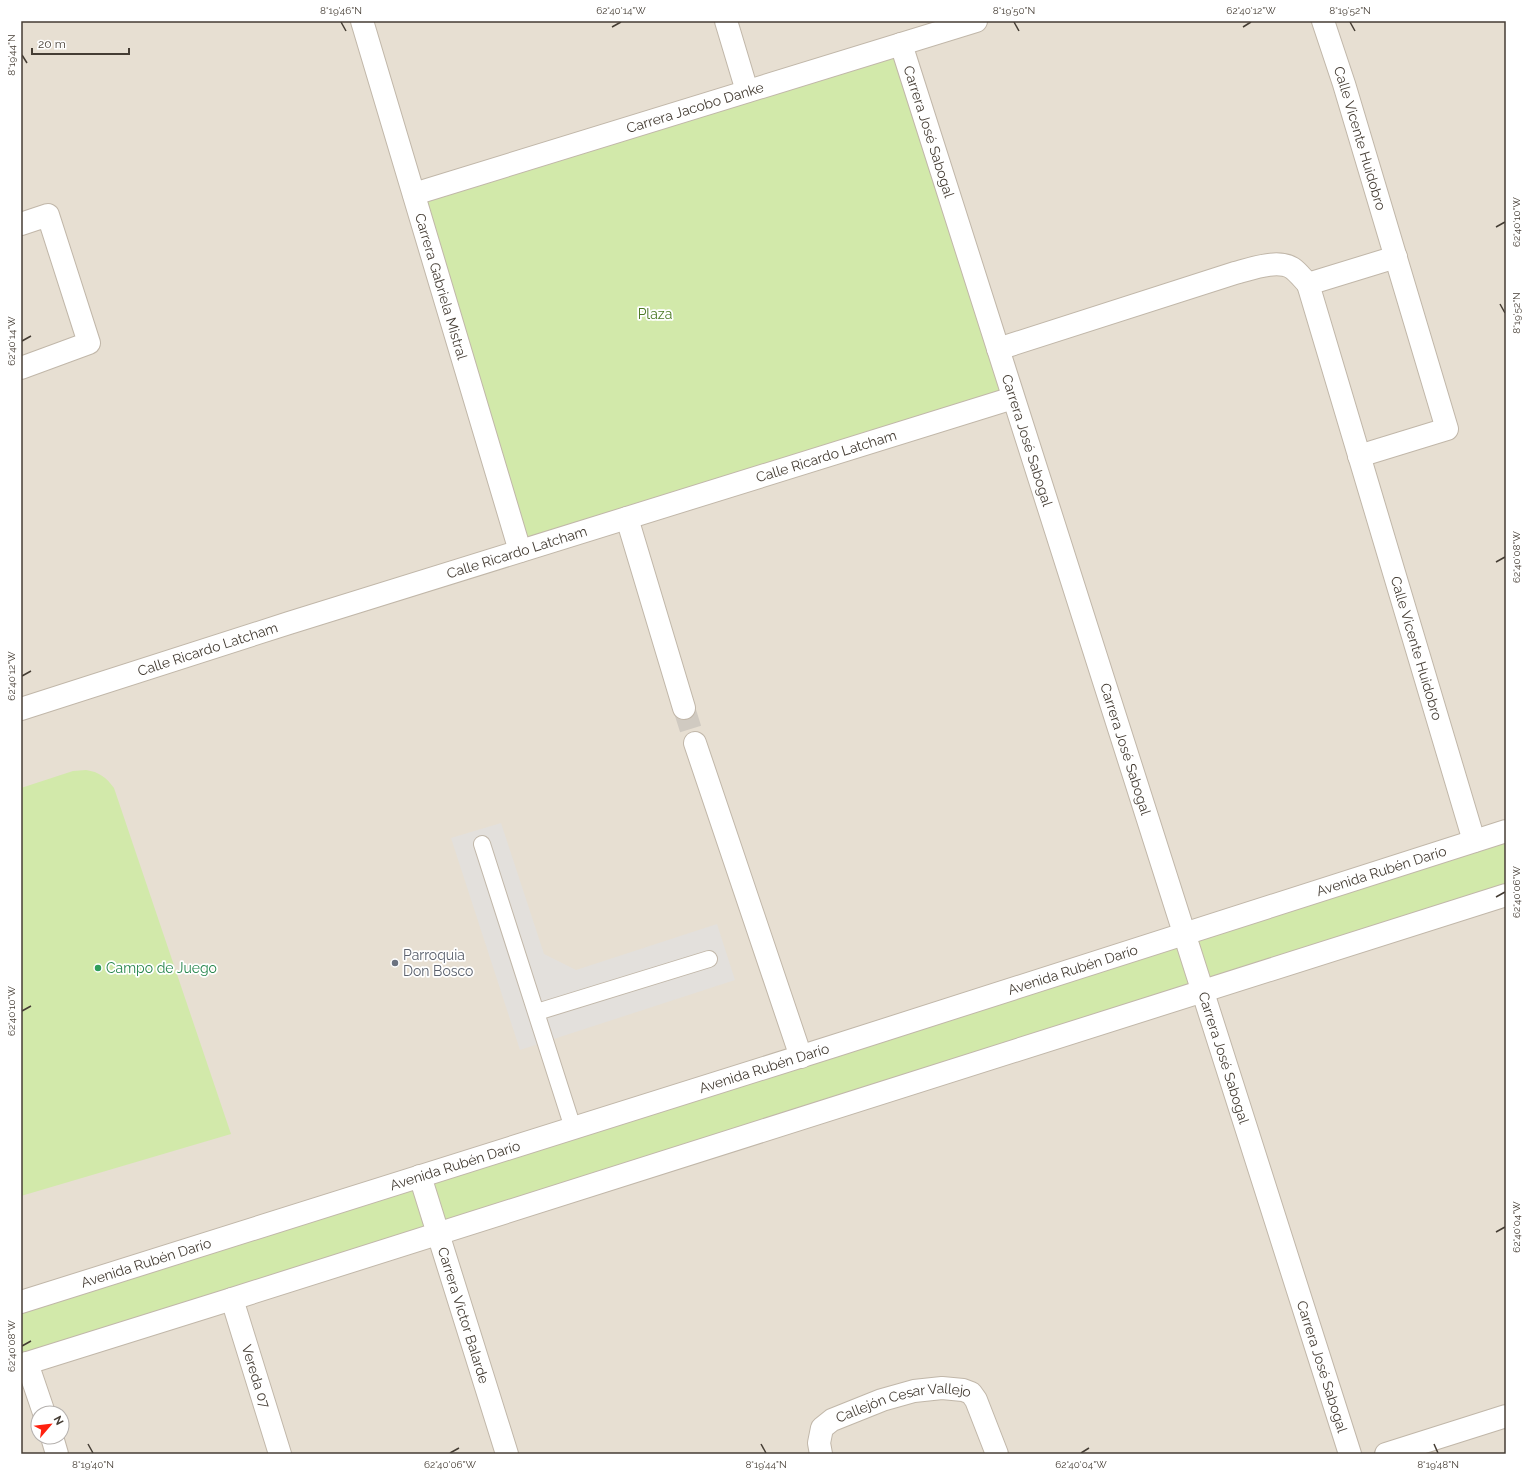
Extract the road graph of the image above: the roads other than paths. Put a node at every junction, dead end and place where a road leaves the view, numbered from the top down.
1 (362, 21) edge
2 (726, 21) edge
3 (976, 21) edge
4 (1323, 21) edge
5 (901, 44) junction
6 (747, 91) junction
7 (414, 194) junction
8 (21, 224) edge
9 (1396, 256) junction
10 (1308, 284) junction
11 (998, 349) junction
12 (21, 368) edge
13 (1013, 398) junction
14 (1359, 456) junction
15 (627, 518) junction
16 (520, 551) junction
17 (684, 708) tunnel mouth
18 (21, 709) edge
19 (695, 742) tunnel mouth
20 (1506, 831) edge
21 (1474, 841) junction
22 (482, 844) dead end
23 (1506, 895) edge
24 (1185, 934) junction
25 (709, 959) dead end
26 (1203, 991) junction
27 (537, 1012) junction
28 (801, 1056) junction
29 (573, 1128) junction
30 (420, 1176) junction
31 (438, 1233) junction
32 (232, 1299) junction
33 (21, 1302) edge
34 (24, 1364) edge
35 (41, 1405) edge
36 (1506, 1416) edge
37 (280, 1454) edge
38 (507, 1454) edge
39 (821, 1454) edge
40 (997, 1454) edge
41 (1350, 1454) edge
42 (1386, 1454) edge

1 - 7 street, Carrera Gabriela Mistral
2 - 6 street
3 - 5 street, Carrera Jacobo Danke
4 - 9 street, Calle Vicente Huidobro
5 - 6 street, Carrera Jacobo Danke
5 - 11 street, Carrera José Sabogal
6 - 7 street, Carrera Jacobo Danke
7 - 16 street, Carrera Gabriela Mistral
8 - 12 street
9 - 10 street
9 - 14 street, Calle Vicente Huidobro
10 - 11 street
10 - 14 street, Calle Vicente Huidobro
11 - 13 street, Carrera José Sabogal
13 - 15 street, Calle Ricardo Latcham
13 - 24 street, Carrera José Sabogal
14 - 21 street, Calle Vicente Huidobro
15 - 16 street, Calle Ricardo Latcham
15 - 17 street
16 - 18 street, Calle Ricardo Latcham
19 - 28 street
20 - 21 street, Avenida Rubén Darío
21 - 24 street, Avenida Rubén Darío
22 - 27 lane
23 - 26 street
24 - 26 street, Carrera José Sabogal
24 - 28 street, Avenida Rubén Darío
25 - 27 lane
26 - 31 street
26 - 41 street, Carrera José Sabogal
27 - 29 lane
28 - 29 street, Avenida Rubén Darío
29 - 30 street, Avenida Rubén Darío
30 - 31 street, Carrera Victor Balarde
30 - 33 street, Avenida Rubén Darío
31 - 32 street
31 - 38 street, Carrera Victor Balarde
32 - 34 street
32 - 37 street, Vereda 07
34 - 35 street
36 - 42 street
39 - 40 street, Callejón Cesar Vallejo

